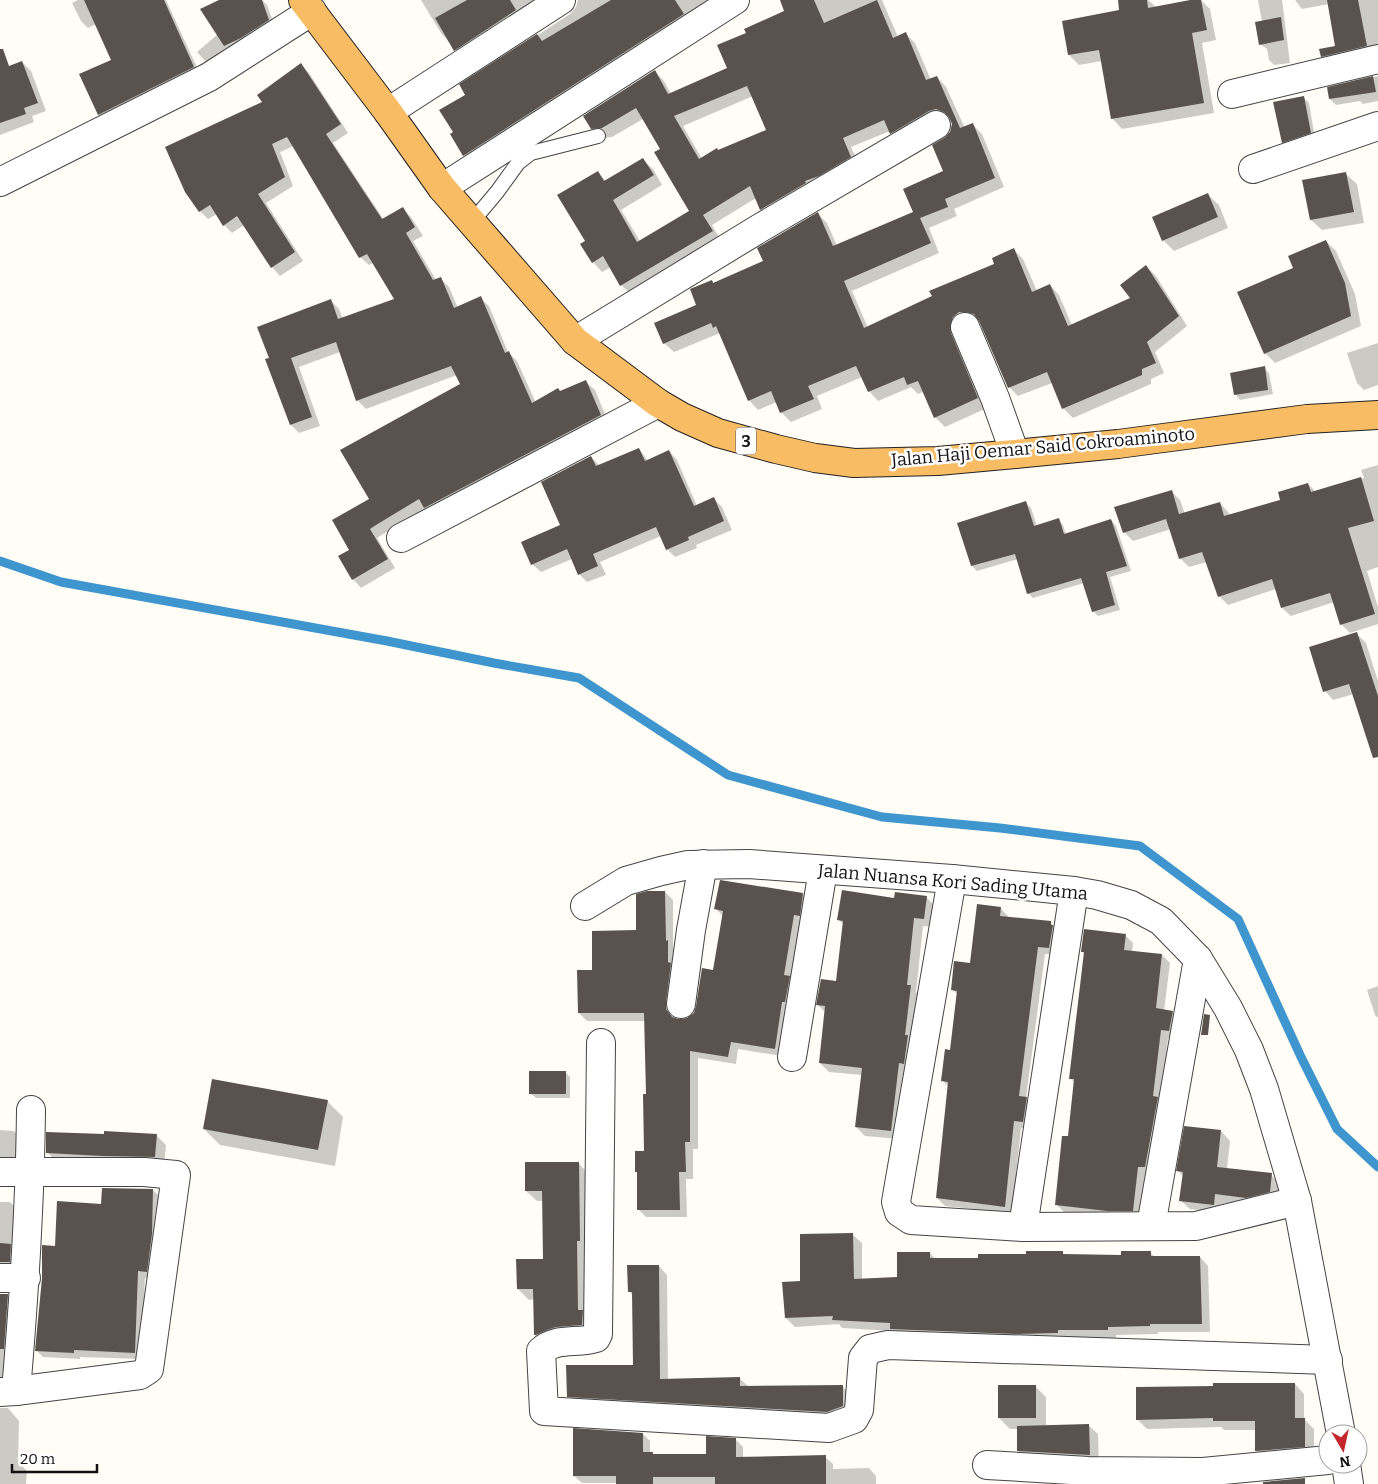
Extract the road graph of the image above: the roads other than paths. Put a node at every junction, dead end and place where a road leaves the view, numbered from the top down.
1 (561, 0) edge
2 (735, 0) edge
3 (308, 6) edge
4 (1378, 59) edge
5 (1232, 94) dead end
6 (388, 112) junction
7 (936, 125) dead end
8 (1378, 126) edge
9 (598, 136) dead end
10 (1252, 169) dead end
11 (0, 182) edge
12 (442, 188) junction
13 (471, 223) junction
14 (965, 327) dead end
15 (575, 341) junction
16 (658, 403) junction
17 (1378, 416) edge
18 (1015, 454) junction
19 (401, 538) dead end
20 (704, 864) junction
21 (822, 870) junction
22 (952, 879) junction
23 (1074, 891) junction
24 (585, 906) dead end
25 (1198, 959) junction
26 (681, 1004) dead end
27 (601, 1042) dead end
28 (792, 1057) dead end
29 (31, 1110) dead end
30 (0, 1172) edge
31 (31, 1172) junction
32 (1297, 1201) junction
33 (1151, 1226) junction
34 (1023, 1227) junction
35 (13, 1278) edge
36 (1328, 1360) junction
37 (8, 1391) edge
38 (1339, 1424) edge
39 (1318, 1461) edge
40 (987, 1465) dead end

1 - 6 street
2 - 12 street
3 - 6 highway, Jalan Haji Oemar Said Cokroaminoto / 3
3 - 11 street
4 - 5 street
6 - 12 highway, Jalan Haji Oemar Said Cokroaminoto / 3
7 - 15 street
8 - 10 street
9 - 13 lane
12 - 13 highway, Jalan Haji Oemar Said Cokroaminoto / 3
13 - 15 highway, Jalan Haji Oemar Said Cokroaminoto / 3
14 - 18 street
15 - 16 highway, Jalan Haji Oemar Said Cokroaminoto / 3
16 - 18 highway, Jalan Haji Oemar Said Cokroaminoto / 3
16 - 19 street
17 - 18 highway, Jalan Haji Oemar Said Cokroaminoto / 3
20 - 21 street, Jalan Nuansa Kori Sading Utama
20 - 24 street, Jalan Nuansa Kori Sading Utama
20 - 26 street
21 - 22 street, Jalan Nuansa Kori Sading Utama
21 - 28 street
22 - 23 street, Jalan Nuansa Kori Sading Utama
22 - 34 street
23 - 25 street, Jalan Nuansa Kori Sading Utama
23 - 34 street
25 - 32 street, Jalan Nuansa Kori Sading Utama
25 - 33 street
27 - 36 street
29 - 31 street
30 - 31 street
31 - 35 street
31 - 37 street
32 - 33 street
32 - 36 street, Jalan Nuansa Kori Sading Utama
33 - 34 street
35 - 37 street
36 - 38 street, Jalan Nuansa Kori Sading Utama
39 - 40 street

